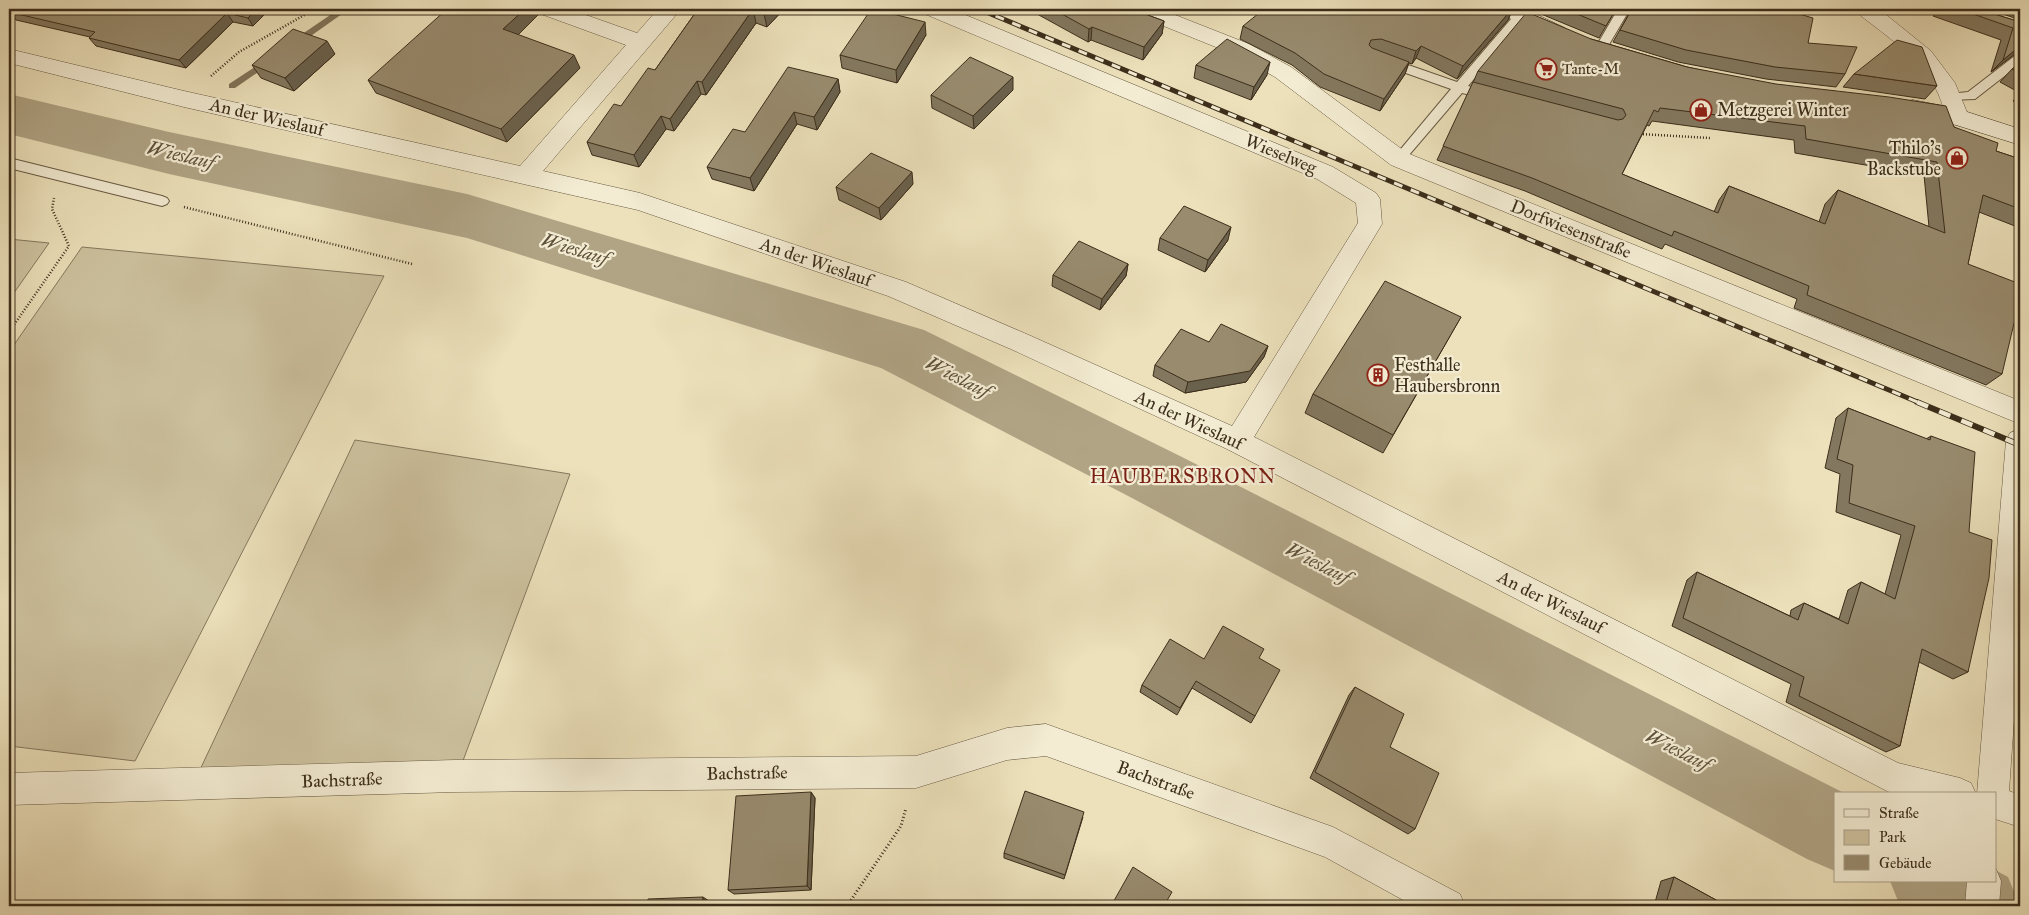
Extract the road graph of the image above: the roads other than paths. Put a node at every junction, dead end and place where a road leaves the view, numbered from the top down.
1 (548, 9) edge
2 (670, 9) edge
3 (932, 9) edge
4 (1141, 9) edge
5 (1624, 9) edge
6 (1893, 9) edge
7 (1866, 10) edge
8 (1514, 12) edge
9 (640, 42) junction
10 (1594, 47) joint
11 (9, 56) edge
12 (1372, 56) edge
13 (2020, 58) edge
14 (1460, 88) junction
15 (1498, 98) edge
16 (1894, 105) edge
17 (1956, 107) junction
18 (2020, 137) edge
19 (1399, 158) junction
20 (9, 163) edge
21 (526, 176) junction
22 (162, 201) road end
23 (2020, 413) edge
24 (1237, 441) junction
25 (2020, 441) edge
26 (9, 789) edge
27 (1952, 792) edge
28 (1993, 792) edge
29 (1996, 803) edge
30 (2020, 811) edge
31 (1984, 882) edge
32 (1448, 906) edge
33 (1982, 906) edge

1 - 9 street
2 - 9 street
3 - 24 street, Wieselweg
4 - 19 street, Dorfwiesenstraße
5 - 10 lane
6 - 7 street
7 - 17 street
8 - 10 street
8 - 14 lane
9 - 21 street
11 - 21 street, An der Wieslauf
12 - 14 lane
13 - 17 lane
14 - 15 lane
14 - 19 lane
16 - 17 street
17 - 18 street
19 - 23 street, Dorfwiesenstraße
20 - 22 lane
21 - 24 street, An der Wieslauf
24 - 27 street, An der Wieslauf
25 - 28 street
26 - 32 street, Bachstraße
29 - 30 street
31 - 33 street

